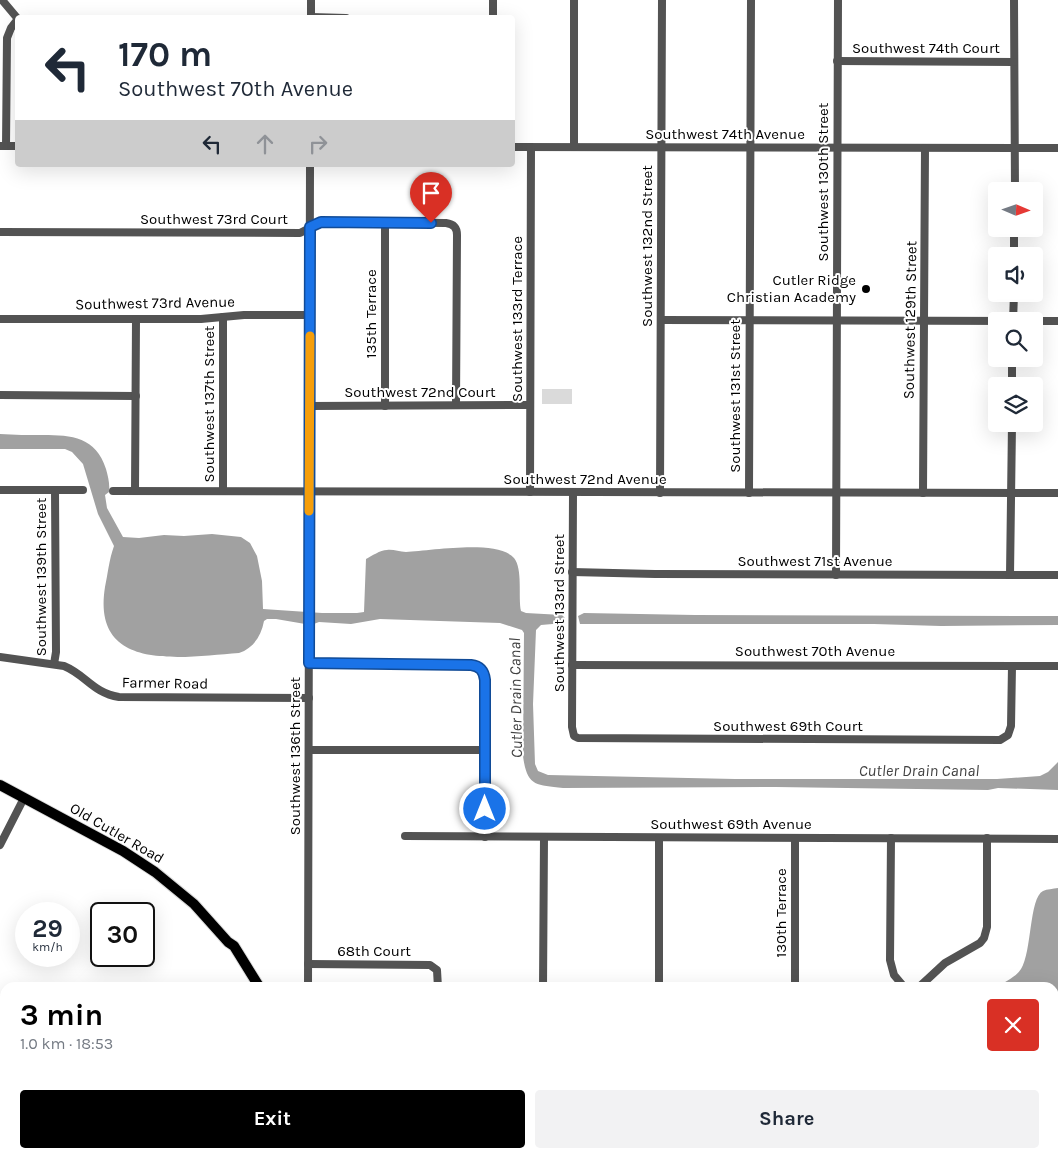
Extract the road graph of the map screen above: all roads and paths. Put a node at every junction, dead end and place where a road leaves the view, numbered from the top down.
1 (2, 0) edge
2 (311, 0) edge
3 (493, 0) edge
4 (574, 0) edge
5 (662, 0) edge
6 (751, 0) edge
7 (838, 0) edge
8 (1014, 0) edge
9 (15, 15) edge
10 (310, 15) edge
11 (494, 15) edge
12 (15, 23) edge
13 (838, 61) junction
14 (1014, 62) junction
15 (3, 146) edge
16 (515, 147) edge
17 (531, 147) junction
18 (574, 147) junction
19 (662, 147) junction
20 (750, 147) junction
21 (837, 148) junction
22 (925, 148) junction
23 (1014, 148) junction
24 (1058, 148) edge
25 (310, 167) edge
26 (1014, 182) edge
27 (385, 223) junction
28 (310, 227) junction
29 (0, 232) edge
30 (310, 315) junction
31 (223, 317) junction
32 (0, 318) edge
33 (136, 319) junction
34 (661, 320) junction
35 (749, 320) junction
36 (836, 320) junction
37 (924, 321) junction
38 (988, 321) edge
39 (1043, 321) edge
40 (1058, 321) edge
41 (0, 395) edge
42 (136, 396) junction
43 (530, 405) junction
44 (310, 406) junction
45 (385, 406) junction
46 (456, 406) junction
47 (1012, 432) edge
48 (0, 490) edge
49 (55, 490) junction
50 (83, 490) dead end
51 (113, 491) dead end
52 (135, 491) junction
53 (222, 491) junction
54 (310, 492) junction
55 (530, 492) junction
56 (573, 492) junction
57 (660, 492) junction
58 (749, 493) junction
59 (836, 493) junction
60 (923, 493) junction
61 (1012, 494) junction
62 (1058, 494) edge
63 (572, 572) junction
64 (836, 575) junction
65 (1010, 575) junction
66 (1058, 575) edge
67 (0, 657) edge
68 (309, 663) junction
69 (54, 664) junction
70 (572, 665) junction
71 (1012, 666) junction
72 (1058, 666) edge
73 (309, 698) junction
74 (573, 734) joint
75 (309, 750) junction
76 (485, 750) junction
77 (0, 785) edge
78 (24, 798) junction
79 (405, 836) dead end
80 (485, 837) junction
81 (544, 837) junction
82 (659, 838) junction
83 (795, 838) junction
84 (891, 838) junction
85 (987, 838) junction
86 (1058, 838) edge
87 (0, 845) edge
88 (228, 942) junction
89 (308, 964) junction
90 (250, 982) edge
91 (256, 982) edge
92 (308, 982) edge
93 (438, 982) edge
94 (543, 982) edge
95 (658, 982) edge
96 (795, 982) edge
97 (900, 982) edge
98 (924, 982) edge

1 - 9 street
2 - 10 street
3 - 11 street
4 - 18 street
5 - 19 street, Southwest 132nd Street
6 - 20 street, Southwest 131st Street
7 - 13 street, Southwest 130th Street
8 - 14 street
12 - 15 street
13 - 14 street, Southwest 74th Court
13 - 21 street, Southwest 130th Street
14 - 23 street
16 - 17 street, Southwest 74th Avenue
17 - 18 street, Southwest 74th Avenue
17 - 43 street, Southwest 133rd Terrace
18 - 19 street, Southwest 74th Avenue
19 - 20 street, Southwest 74th Avenue
19 - 34 street, Southwest 132nd Street
20 - 21 street, Southwest 74th Avenue
20 - 35 street, Southwest 131st Street
21 - 22 street, Southwest 74th Avenue
21 - 36 street, Southwest 130th Street
22 - 23 street, Southwest 74th Avenue
22 - 37 street, Southwest 129th Street
23 - 24 street, Southwest 74th Avenue
23 - 26 street
25 - 28 street, Southwest 136th Street
27 - 28 street, Southwest 73rd Court
27 - 45 street, 135th Terrace
27 - 46 street, Southwest 73rd Court
28 - 29 street, Southwest 73rd Court
28 - 30 street, Southwest 136th Street
30 - 31 street, Southwest 73rd Avenue
30 - 44 street, Southwest 136th Street
31 - 33 street, Southwest 73rd Avenue
31 - 53 street, Southwest 137th Street
32 - 33 street, Southwest 73rd Avenue
33 - 42 street
34 - 35 street
34 - 57 street, Southwest 132nd Street
35 - 36 street
35 - 58 street, Southwest 131st Street
36 - 37 street
36 - 59 street, Southwest 130th Street
37 - 38 street
37 - 60 street, Southwest 129th Street
39 - 40 street
41 - 42 street
42 - 52 street
43 - 46 street, Southwest 72nd Court
43 - 55 street, Southwest 133rd Terrace
44 - 45 street, Southwest 72nd Court
44 - 54 street, Southwest 136th Street
45 - 46 street, Southwest 72nd Court
47 - 61 street
48 - 49 street
49 - 50 street
49 - 69 street, Southwest 139th Street
51 - 52 street, Southwest 72nd Avenue
52 - 53 street, Southwest 72nd Avenue
53 - 54 street, Southwest 72nd Avenue
54 - 55 street, Southwest 72nd Avenue
54 - 68 street, Southwest 136th Street
55 - 56 street, Southwest 72nd Avenue
56 - 57 street, Southwest 72nd Avenue
56 - 63 street, Southwest 133rd Street
57 - 58 street, Southwest 72nd Avenue
58 - 59 street, Southwest 72nd Avenue
59 - 60 street, Southwest 72nd Avenue
59 - 64 street, Southwest 130th Street
60 - 61 street, Southwest 72nd Avenue
61 - 62 street, Southwest 72nd Avenue
61 - 65 street
63 - 64 street, Southwest 71st Avenue
63 - 70 street, Southwest 133rd Street
64 - 65 street, Southwest 71st Avenue
65 - 66 street, Southwest 71st Avenue
67 - 69 street, Farmer Road
68 - 73 street, Southwest 136th Street
68 - 76 street
69 - 73 street, Farmer Road
70 - 71 street, Southwest 70th Avenue
70 - 74 street, Southwest 133rd Street
71 - 72 street, Southwest 70th Avenue
71 - 74 street, Southwest 69th Court
73 - 75 street, Southwest 136th Street
75 - 76 street
75 - 89 street, Southwest 136th Street
76 - 80 street
77 - 78 main road, Old Cutler Road
78 - 87 street
78 - 88 main road, Old Cutler Road
79 - 80 street, Southwest 69th Avenue
80 - 81 street, Southwest 69th Avenue
81 - 82 street, Southwest 69th Avenue
81 - 94 street
82 - 83 street, Southwest 69th Avenue
82 - 95 street
83 - 84 street, Southwest 69th Avenue
83 - 96 street, 130th Terrace
84 - 85 street, Southwest 69th Avenue
84 - 97 street
85 - 86 street, Southwest 69th Avenue
85 - 98 street
88 - 90 main road
88 - 91 main road
89 - 92 street, Southwest 136th Street
89 - 93 street, 68th Court

